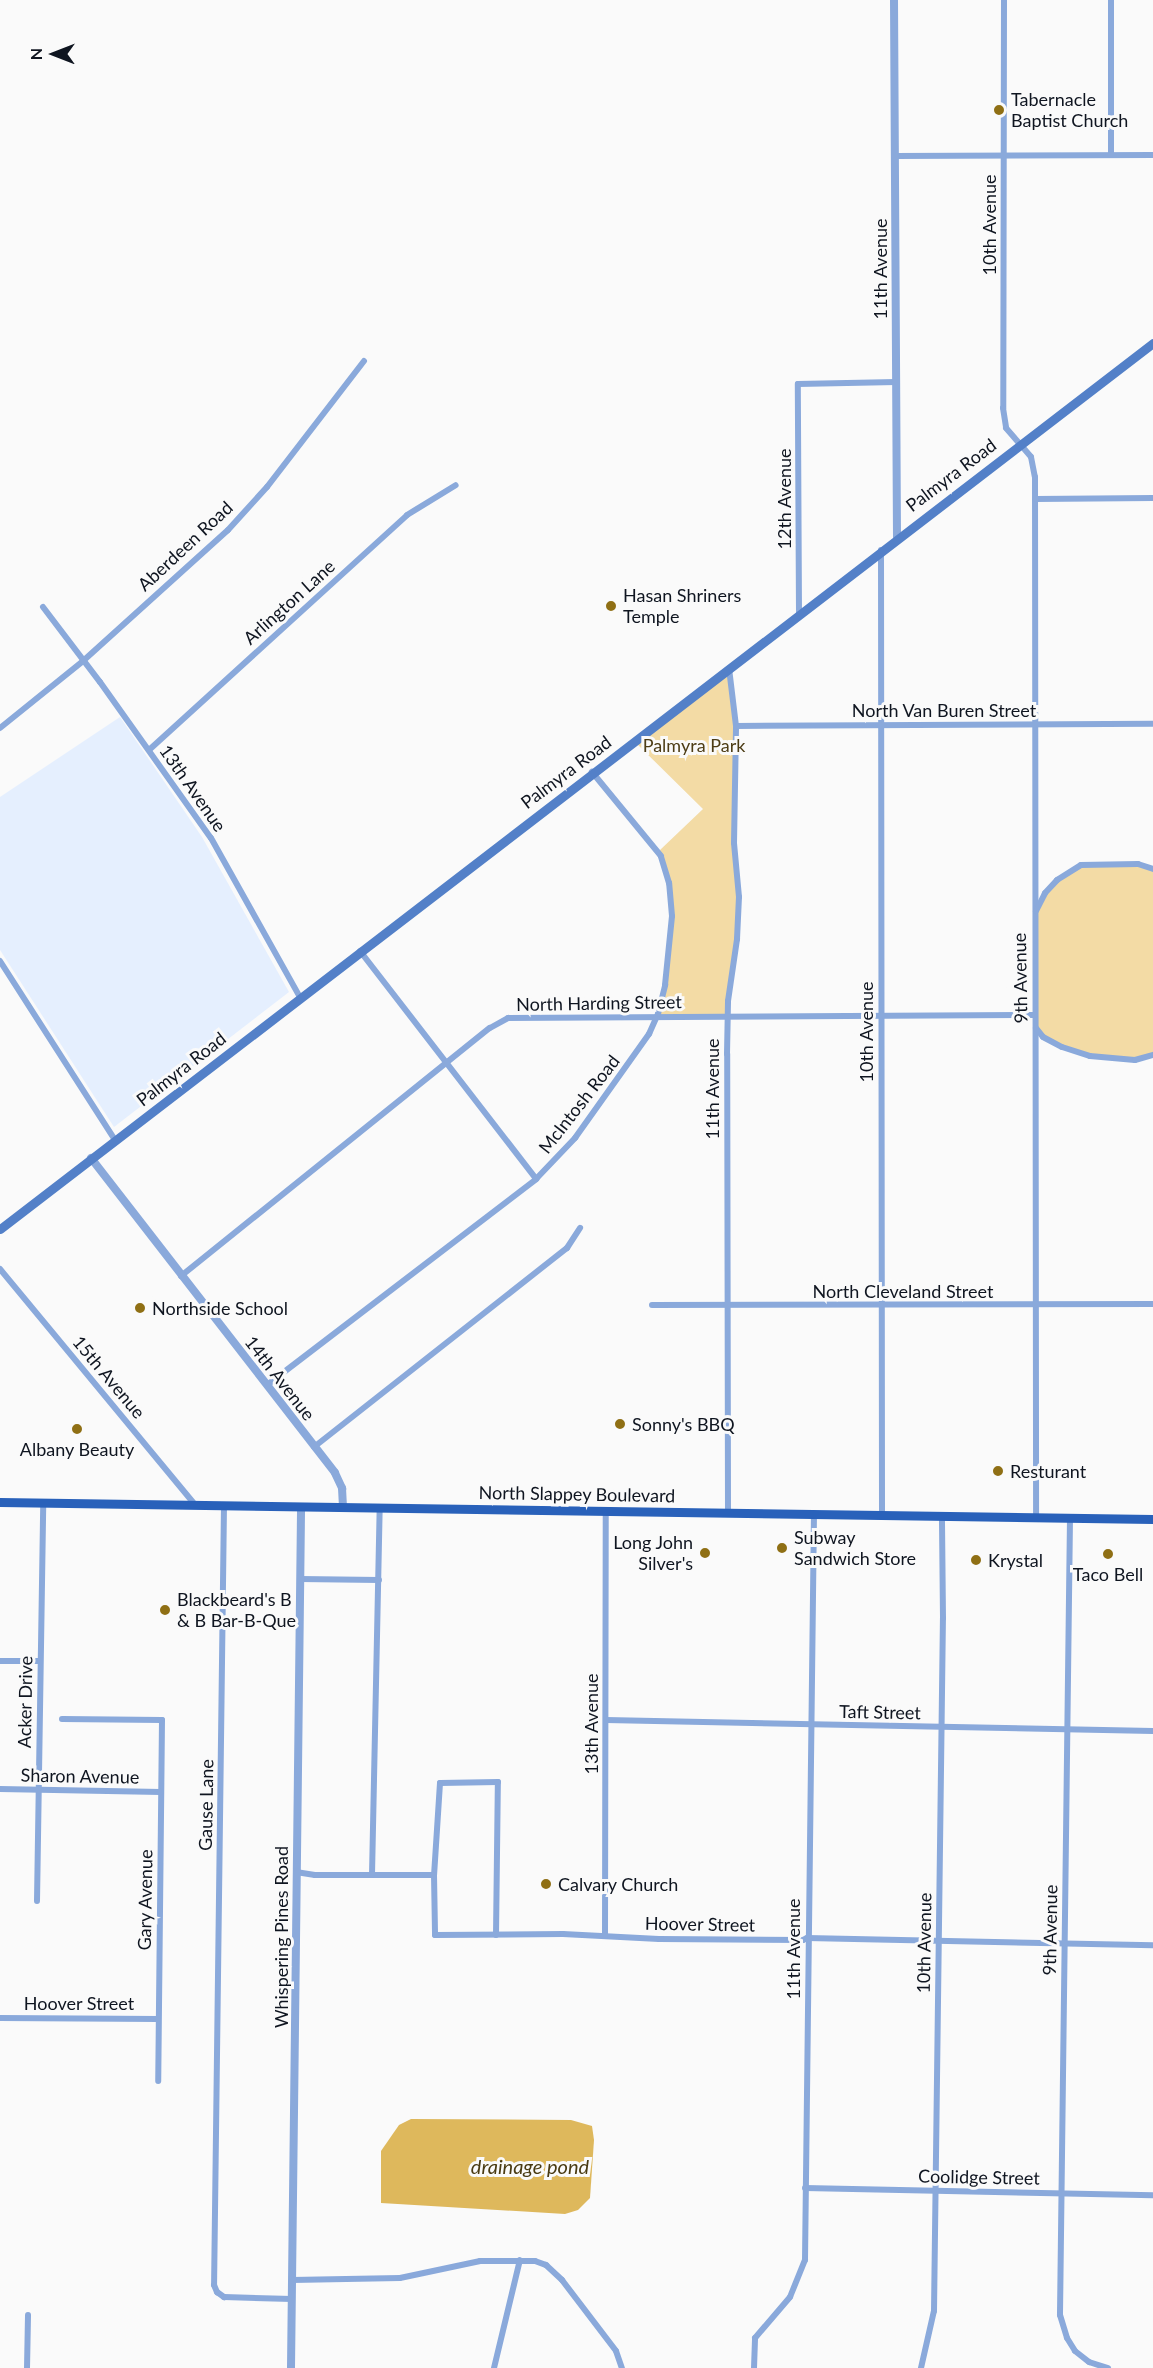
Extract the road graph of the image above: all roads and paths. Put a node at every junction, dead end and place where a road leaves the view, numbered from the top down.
1 (894, 0) edge
2 (1004, 0) edge
3 (1111, 0) edge
4 (1004, 155) junction
5 (1111, 155) junction
6 (1153, 155) edge
7 (895, 156) junction
8 (1153, 343) edge
9 (364, 361) dead end
10 (896, 382) junction
11 (1020, 443) junction
12 (456, 485) dead end
13 (1153, 498) edge
14 (1035, 500) junction
15 (897, 537) junction
16 (881, 550) junction
17 (43, 607) dead end
18 (799, 613) junction
19 (83, 661) junction
20 (728, 667) junction
21 (1153, 724) edge
22 (881, 725) junction
23 (1035, 725) junction
24 (736, 726) junction
25 (0, 728) edge
26 (149, 750) junction
27 (592, 772) junction
28 (1153, 869) edge
29 (1035, 915) junction
30 (360, 951) junction
31 (0, 961) edge
32 (300, 997) junction
33 (881, 1015) junction
34 (1035, 1015) junction
35 (728, 1016) junction
36 (656, 1018) junction
37 (1036, 1028) junction
38 (1153, 1055) edge
39 (448, 1064) junction
40 (115, 1140) junction
41 (91, 1158) junction
42 (536, 1179) junction
43 (580, 1228) dead end
44 (0, 1229) edge
45 (0, 1269) edge
46 (181, 1276) junction
47 (1153, 1304) edge
48 (652, 1305) dead end
49 (728, 1305) junction
50 (882, 1305) junction
51 (1036, 1305) junction
52 (267, 1385) junction
53 (314, 1447) junction
54 (0, 1502) edge
55 (43, 1503) junction
56 (195, 1505) junction
57 (224, 1505) junction
58 (301, 1507) junction
59 (343, 1508) junction
60 (380, 1508) junction
61 (606, 1511) junction
62 (728, 1513) junction
63 (814, 1514) junction
64 (882, 1515) junction
65 (942, 1516) junction
66 (1036, 1517) junction
67 (1070, 1518) junction
68 (1153, 1519) edge
69 (300, 1580) junction
70 (379, 1580) junction
71 (0, 1660) edge
72 (40, 1661) junction
73 (62, 1719) dead end
74 (606, 1720) junction
75 (812, 1725) junction
76 (942, 1728) junction
77 (1068, 1729) junction
78 (1153, 1731) edge
79 (0, 1789) edge
80 (39, 1790) junction
81 (160, 1792) junction
82 (296, 1872) junction
83 (372, 1875) junction
84 (434, 1875) junction
85 (37, 1901) dead end
86 (496, 1935) junction
87 (605, 1936) junction
88 (807, 1938) junction
89 (938, 1941) junction
90 (1065, 1943) junction
91 (1153, 1945) edge
92 (0, 2018) edge
93 (158, 2019) junction
94 (158, 2080) dead end
95 (805, 2188) junction
96 (936, 2191) junction
97 (1060, 2193) junction
98 (1153, 2195) edge
99 (520, 2260) junction
100 (292, 2280) junction
101 (292, 2299) junction
102 (28, 2315) dead end
103 (27, 2368) edge
104 (291, 2368) edge
105 (494, 2368) edge
106 (622, 2368) edge
107 (754, 2368) edge
108 (921, 2368) edge
109 (1108, 2368) edge

1 - 7 street, 11th Avenue
2 - 4 street, 10th Avenue
3 - 5 street
4 - 5 street
4 - 7 street
4 - 11 street, 10th Avenue
5 - 6 street
7 - 10 street, 11th Avenue
8 - 11 main road, Palmyra Road
9 - 19 street, Aberdeen Road
10 - 15 street, 11th Avenue
10 - 18 street, 12th Avenue
11 - 14 street, 9th Avenue
11 - 15 main road, Palmyra Road
12 - 26 street, Arlington Lane
13 - 14 street
14 - 23 street, 9th Avenue
15 - 16 main road, Palmyra Road
16 - 18 main road, Palmyra Road
16 - 22 street, 10th Avenue
17 - 19 street, 13th Avenue
18 - 20 main road, Palmyra Road
19 - 25 street, Aberdeen Road
19 - 26 street, 13th Avenue
20 - 24 street, 11th Avenue
20 - 27 main road, Palmyra Road
21 - 23 street, North Van Buren Street
22 - 23 street, North Van Buren Street
22 - 24 street, North Van Buren Street
22 - 33 street, 10th Avenue
23 - 29 street, 9th Avenue
24 - 35 street, 11th Avenue
26 - 32 street, 13th Avenue
27 - 30 main road, Palmyra Road
27 - 36 street, McIntosh Road
28 - 29 street
29 - 34 street, 9th Avenue
30 - 32 main road, Palmyra Road
30 - 39 street
31 - 40 street
32 - 40 main road, Palmyra Road
33 - 34 street, North Harding Street
33 - 35 street, North Harding Street
33 - 50 street, 10th Avenue
34 - 37 street, 9th Avenue
35 - 36 street, North Harding Street
35 - 49 street, 11th Avenue
36 - 39 street, North Harding Street
36 - 42 street, McIntosh Road
37 - 38 street
37 - 51 street, 9th Avenue
39 - 42 street
39 - 46 street, North Harding Street
40 - 41 main road, Palmyra Road
41 - 44 main road, Palmyra Road
41 - 46 street, 14th Avenue
42 - 52 street, McIntosh Road
43 - 53 street
45 - 56 street, 15th Avenue
46 - 52 street, 14th Avenue
47 - 51 street, North Cleveland Street
48 - 49 street, North Cleveland Street
49 - 50 street, North Cleveland Street
49 - 62 street, 11th Avenue
50 - 51 street, North Cleveland Street
50 - 64 street, 10th Avenue
51 - 66 street, 9th Avenue
52 - 53 street, 14th Avenue
53 - 59 street, 14th Avenue
54 - 55 main road, North Slappey Boulevard
55 - 56 main road, North Slappey Boulevard
55 - 72 street, Acker Drive
56 - 57 main road, North Slappey Boulevard
57 - 58 main road, North Slappey Boulevard
57 - 101 street, Gause Lane
58 - 59 main road, North Slappey Boulevard
58 - 69 street, Whispering Pines Road
59 - 60 main road, North Slappey Boulevard
60 - 61 main road, North Slappey Boulevard
60 - 70 street
61 - 62 main road, North Slappey Boulevard
61 - 74 street, 13th Avenue
62 - 63 main road, North Slappey Boulevard
63 - 64 main road, North Slappey Boulevard
63 - 75 street, 11th Avenue
64 - 65 main road, North Slappey Boulevard
65 - 66 main road, North Slappey Boulevard
65 - 76 street, 10th Avenue
66 - 67 main road, North Slappey Boulevard
67 - 68 main road, North Slappey Boulevard
67 - 77 street, 9th Avenue
69 - 70 street
69 - 82 street, Whispering Pines Road
70 - 83 street
71 - 72 street
72 - 80 street, Acker Drive
73 - 81 street, Gary Avenue
74 - 75 street, Taft Street
74 - 87 street, 13th Avenue
75 - 76 street, Taft Street
75 - 88 street, 11th Avenue
76 - 77 street, Taft Street
76 - 89 street, 10th Avenue
77 - 78 street, Taft Street
77 - 90 street, 9th Avenue
79 - 80 street, Sharon Avenue
80 - 81 street, Sharon Avenue
80 - 85 street, Acker Drive
81 - 93 street, Gary Avenue
82 - 83 street
82 - 100 street, Whispering Pines Road
83 - 84 street
84 - 86 street, Hoover Street
84 - 86 street
86 - 87 street, Hoover Street
87 - 88 street, Hoover Street
88 - 89 street, Hoover Street
88 - 95 street, 11th Avenue
89 - 90 street, Hoover Street
89 - 96 street, 10th Avenue
90 - 91 street, Hoover Street
90 - 97 street, 9th Avenue
92 - 93 street, Hoover Street
93 - 94 street, Gary Avenue
95 - 96 street, Coolidge Street
95 - 107 street, 11th Avenue
96 - 97 street, Coolidge Street
96 - 108 street, 10th Avenue
97 - 98 street, Coolidge Street
97 - 109 street, 9th Avenue
99 - 100 street
99 - 105 street
99 - 106 street
100 - 101 street, Whispering Pines Road
101 - 104 street, Whispering Pines Road
102 - 103 street

